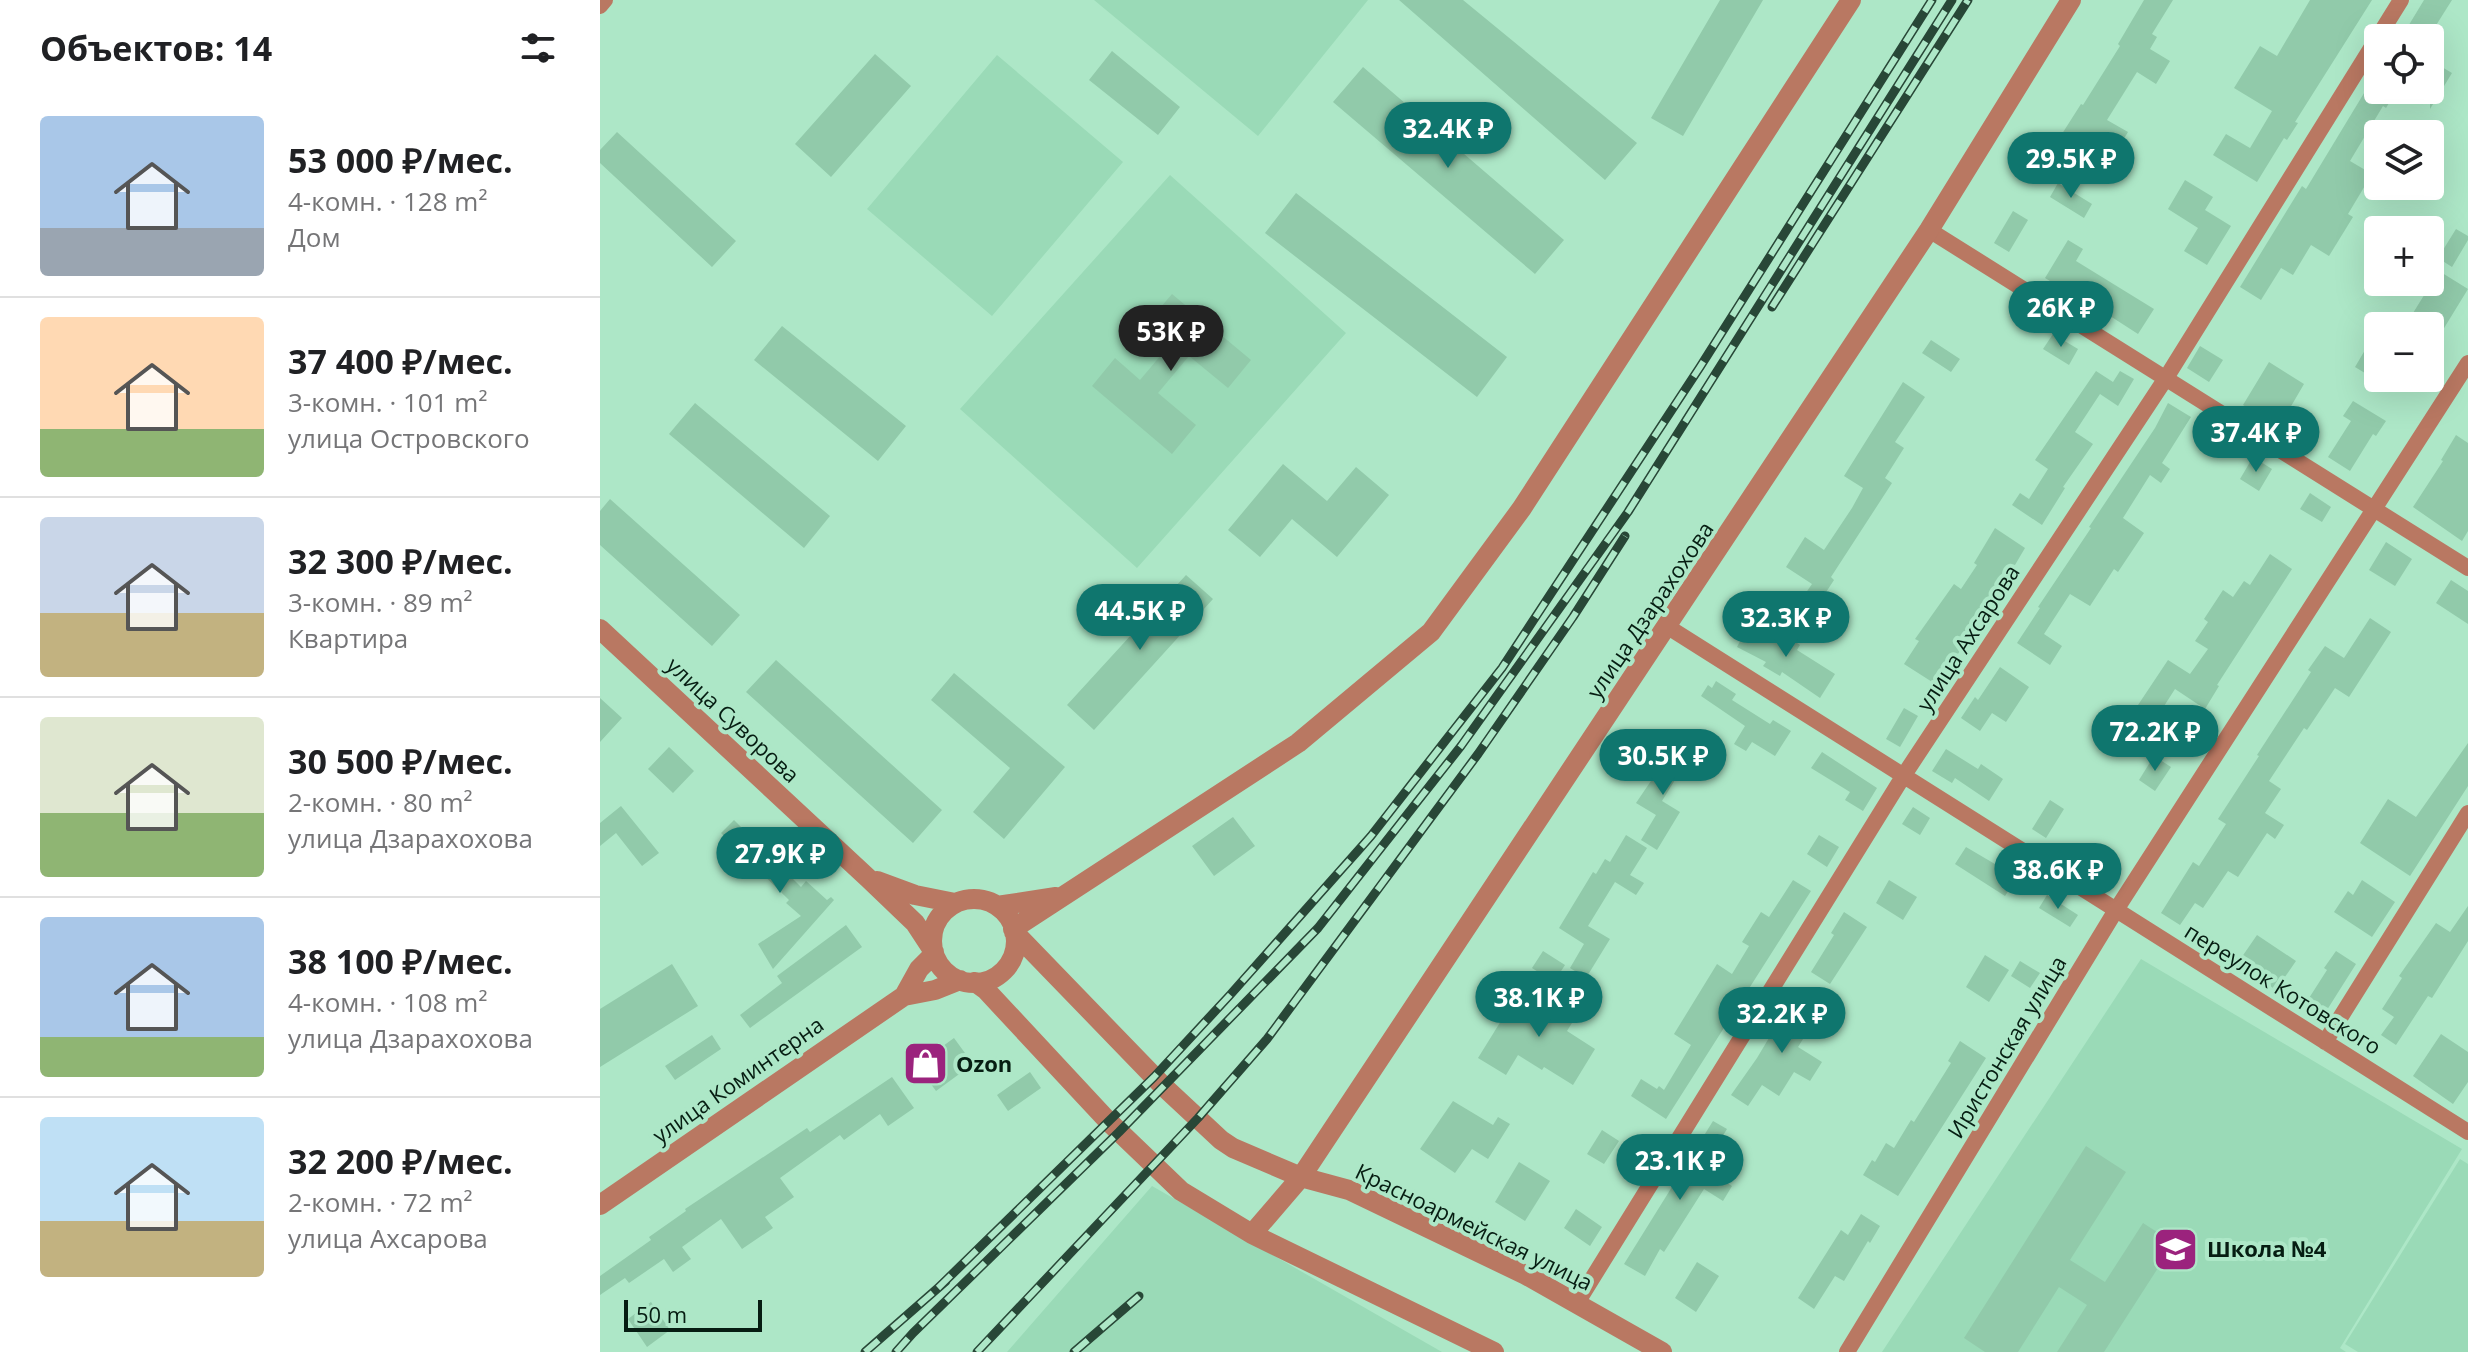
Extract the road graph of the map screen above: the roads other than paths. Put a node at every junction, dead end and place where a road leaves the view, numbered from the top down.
1 (605, 0) edge
2 (2071, 0) edge
3 (2401, 0) edge
4 (1846, 2) edge
5 (600, 6) edge
6 (1929, 230) junction
7 (2468, 363) edge
8 (2166, 378) junction
9 (2376, 509) junction
10 (2468, 568) edge
11 (1668, 627) junction
12 (600, 629) edge
13 (1904, 775) junction
14 (2468, 813) edge
15 (869, 879) junction
16 (1060, 897) junction
17 (955, 903) junction
18 (997, 906) junction
19 (2116, 910) junction
20 (1014, 930) junction
21 (934, 953) junction
22 (967, 981) junction
23 (904, 996) junction
24 (2325, 1042) junction
25 (2468, 1132) edge
26 (1301, 1177) junction
27 (600, 1205) edge
28 (1252, 1234) junction
29 (1577, 1303) junction
30 (1494, 1352) edge
31 (1662, 1352) edge
32 (1847, 1352) edge

1 - 5 street
2 - 6 street, улица Дзарахохова
3 - 8 street, улица Ахсарова
4 - 16 street
6 - 8 street
6 - 11 street, улица Дзарахохова
7 - 9 street, Иристонская улица
8 - 9 street
8 - 13 street, улица Ахсарова
9 - 10 street
9 - 19 street, Иристонская улица
11 - 13 street, переулок Котовского
11 - 26 street, улица Дзарахохова
12 - 15 street, улица Суворова
13 - 19 street, переулок Котовского
13 - 29 street, улица Ахсарова
14 - 24 street
15 - 17 street, улица Суворова
15 - 21 street, улица Суворова
16 - 18 street
16 - 20 street
17 - 18 street
17 - 21 street
18 - 20 street, Красноармейская улица
19 - 24 street, переулок Котовского
19 - 32 street, Иристонская улица
20 - 22 street
20 - 26 street, Красноармейская улица
21 - 22 street
21 - 23 street, улица Коминтерна
22 - 23 street, улица Коминтерна
22 - 28 street
23 - 27 street, улица Коминтерна
24 - 25 street, переулок Котовского
26 - 28 street, улица Дзарахохова
26 - 29 street, Красноармейская улица
28 - 30 street
29 - 31 street, Красноармейская улица

